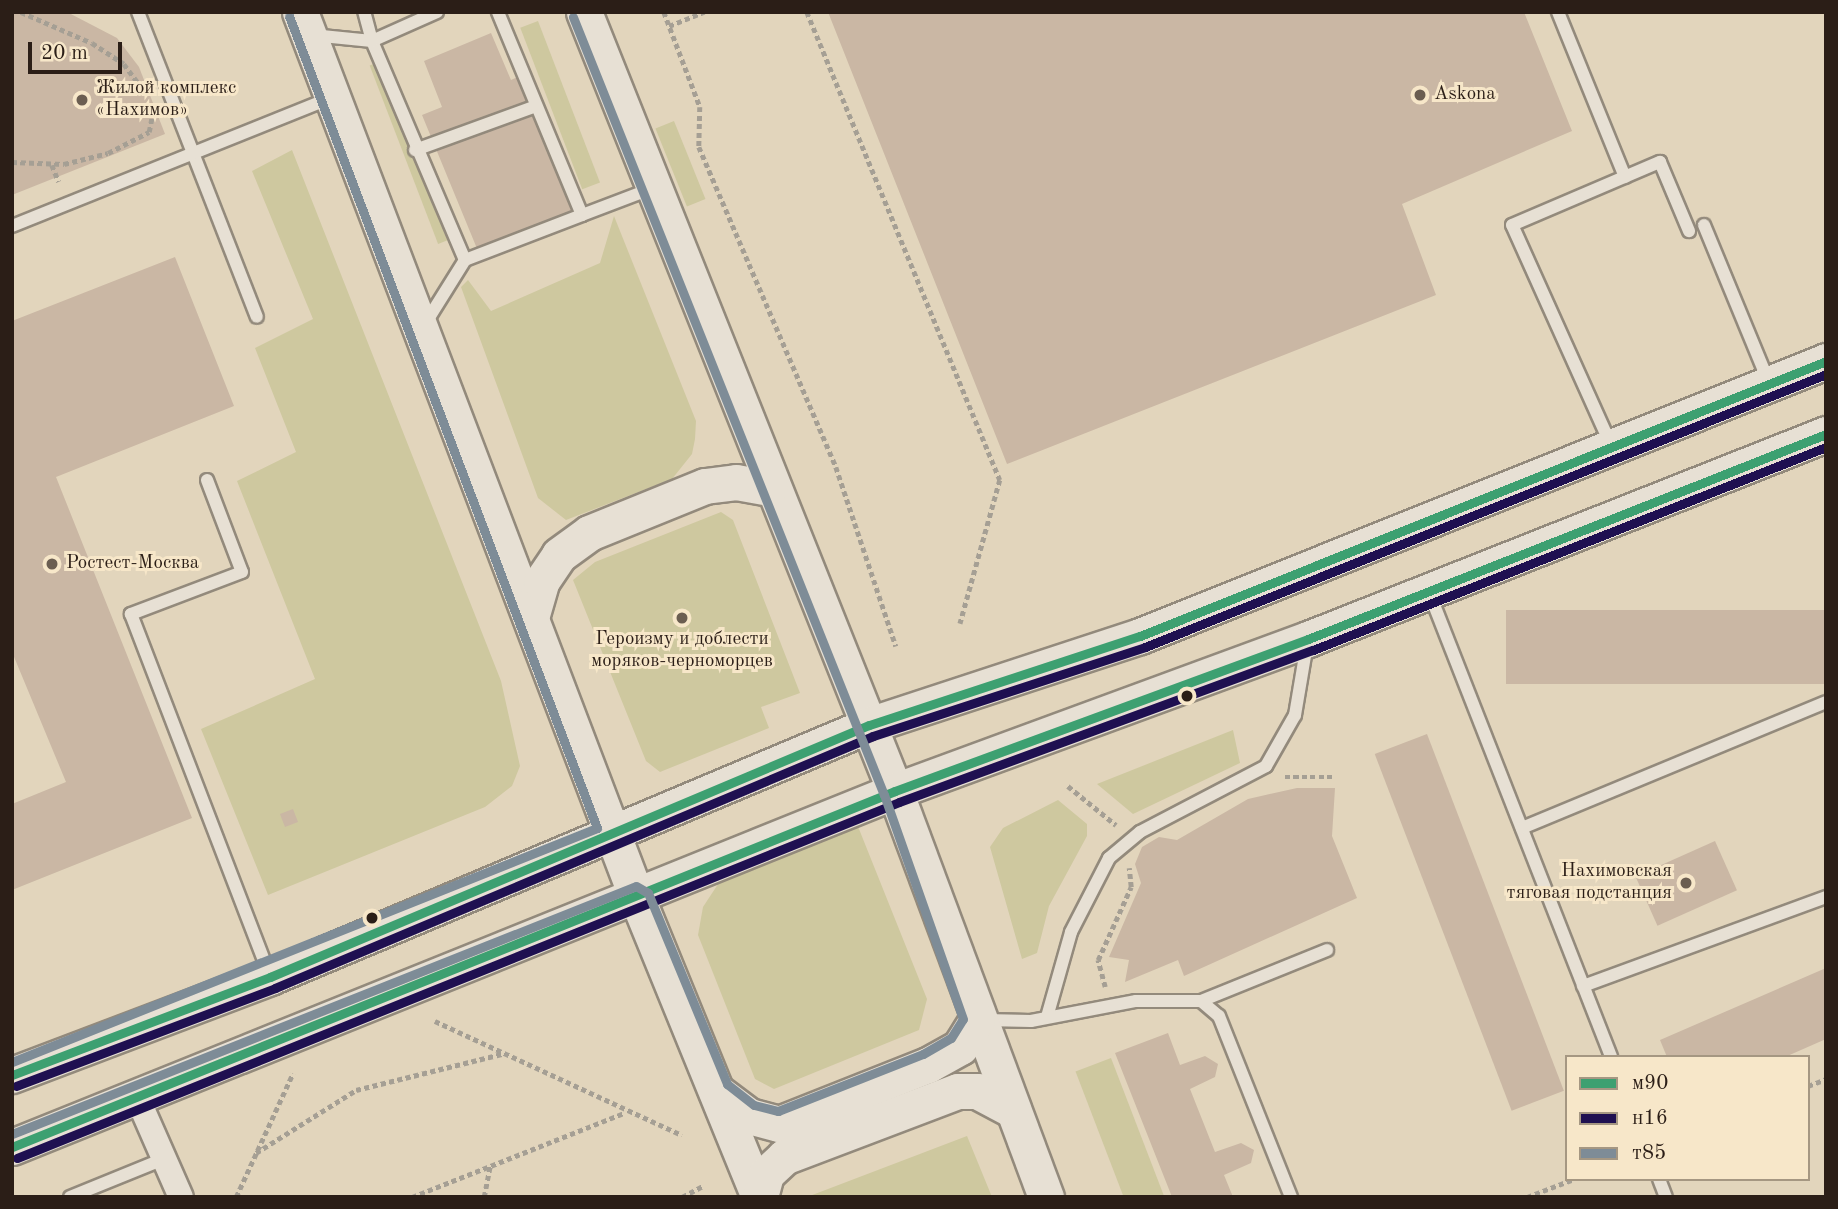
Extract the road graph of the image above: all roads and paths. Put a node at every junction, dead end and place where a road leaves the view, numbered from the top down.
1 (21, 12) edge
2 (138, 12) edge
3 (364, 12) edge
4 (437, 12) edge
5 (584, 12) edge
6 (664, 12) edge
7 (704, 12) edge
8 (807, 12) edge
9 (1558, 12) edge
10 (502, 14) edge
11 (304, 23) edge
12 (669, 26) junction
13 (372, 41) junction
14 (145, 95) dead end
15 (332, 97) junction
16 (150, 106) dead end
17 (534, 107) junction
18 (415, 150) junction
19 (193, 153) junction
20 (12, 162) edge
21 (52, 165) junction
22 (1625, 177) junction
23 (59, 182) dead end
24 (653, 188) junction
25 (582, 215) junction
26 (1704, 225) dead end
27 (12, 226) edge
28 (1689, 230) dead end
29 (465, 260) junction
30 (257, 317) dead end
31 (423, 328) junction
32 (1826, 361) edge
33 (1769, 384) junction
34 (1826, 434) edge
35 (1612, 447) junction
36 (207, 480) dead end
37 (769, 488) junction
38 (1429, 592) junction
39 (531, 618) junction
40 (960, 624) dead end
41 (1308, 639) junction
42 (896, 646) dead end
43 (1826, 702) edge
44 (869, 725) junction
45 (1333, 776) dead end
46 (1270, 778) dead end
47 (1068, 786) dead end
48 (895, 791) junction
49 (1121, 828) dead end
50 (1522, 828) junction
51 (613, 835) junction
52 (1130, 856) dead end
53 (1826, 897) edge
54 (637, 898) junction
55 (1327, 950) dead end
56 (271, 977) junction
57 (1583, 986) junction
58 (1201, 1001) junction
59 (1111, 1006) junction
60 (1048, 1017) junction
61 (977, 1020) junction
62 (435, 1021) dead end
63 (503, 1054) junction
64 (1610, 1055) edge
65 (293, 1073) dead end
66 (12, 1075) edge
67 (717, 1092) junction
68 (137, 1097) junction
69 (1012, 1110) junction
70 (625, 1113) junction
71 (682, 1135) dead end
72 (12, 1147) edge
73 (256, 1153) junction
74 (166, 1158) junction
75 (490, 1165) junction
76 (1569, 1181) edge
77 (703, 1186) dead end
78 (70, 1197) edge
79 (181, 1197) edge
80 (236, 1197) edge
81 (412, 1197) edge
82 (484, 1197) edge
83 (682, 1197) edge
84 (759, 1197) edge
85 (1046, 1197) edge
86 (1291, 1197) edge
87 (1527, 1197) edge

1 - 14 path
2 - 19 lane
3 - 13 lane
4 - 13 lane
5 - 24 main road
6 - 12 path
7 - 12 path
8 - 40 path
9 - 22 lane
10 - 17 lane
11 - 13 lane
11 - 15 main road
12 - 42 path
13 - 18 lane
15 - 19 lane
15 - 31 main road
16 - 21 path
17 - 18 lane
17 - 25 lane
18 - 29 lane
19 - 27 lane
19 - 30 lane
20 - 21 path
21 - 23 path
22 - 28 lane
22 - 35 lane
24 - 25 lane
24 - 37 main road
25 - 29 lane
26 - 33 lane
29 - 31 lane
31 - 39 main road
32 - 33 main road
33 - 35 main road
34 - 38 main road
35 - 44 main road
36 - 56 lane
37 - 39 main road
37 - 44 main road
38 - 41 main road
38 - 50 lane
39 - 51 main road
41 - 48 main road
41 - 60 lane
43 - 50 lane
44 - 48 main road
44 - 51 main road
45 - 46 path
47 - 49 path
48 - 54 main road
48 - 61 main road
50 - 57 lane
51 - 54 main road
51 - 56 main road
52 - 59 path
53 - 57 lane
54 - 67 main road
54 - 68 main road
55 - 58 lane
56 - 66 main road
57 - 64 lane
58 - 59 lane
58 - 86 lane
59 - 60 lane
60 - 61 lane
61 - 67 main road
61 - 69 main road
62 - 63 path
63 - 70 path
63 - 73 path
65 - 73 path
67 - 84 main road
68 - 72 main road
68 - 74 street
69 - 84 main road
69 - 85 main road
70 - 71 path
70 - 75 path
73 - 80 path
74 - 78 lane
74 - 79 street
75 - 81 path
75 - 82 path
76 - 87 path
77 - 83 path

